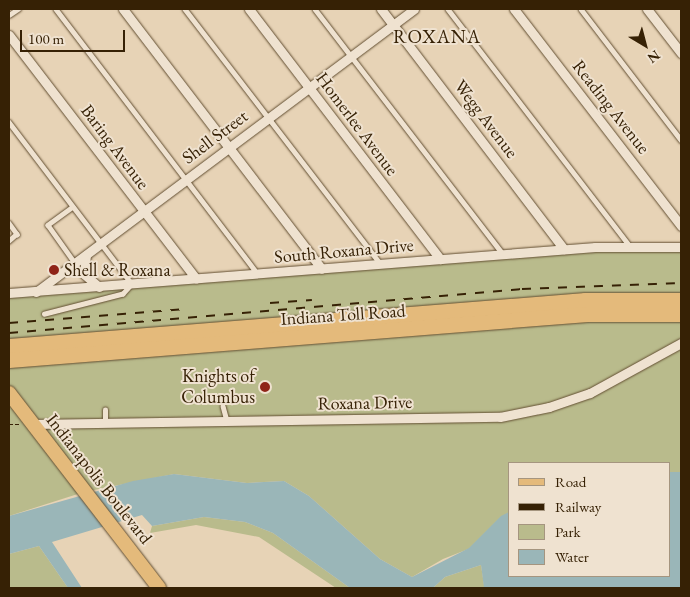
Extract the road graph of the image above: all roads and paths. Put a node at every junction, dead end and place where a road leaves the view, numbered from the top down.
1 (18, 9) edge
2 (56, 9) edge
3 (123, 9) edge
4 (185, 9) edge
5 (248, 9) edge
6 (315, 9) edge
7 (381, 9) edge
8 (414, 9) edge
9 (448, 9) edge
10 (514, 9) edge
11 (581, 9) edge
12 (647, 9) edge
13 (9, 16) edge
14 (393, 24) junction
15 (9, 35) edge
16 (681, 53) edge
17 (351, 56) junction
18 (309, 88) junction
19 (268, 118) junction
20 (9, 122) edge
21 (681, 140) edge
22 (228, 147) junction
23 (185, 180) junction
24 (73, 207) junction
25 (144, 211) junction
26 (9, 223) edge
27 (681, 226) edge
28 (9, 241) edge
29 (101, 243) junction
30 (630, 246) junction
31 (681, 247) edge
32 (564, 249) junction
33 (86, 254) junction
34 (502, 254) junction
35 (440, 259) junction
36 (75, 263) junction
37 (381, 264) junction
38 (322, 269) junction
39 (258, 274) junction
40 (196, 279) junction
41 (132, 284) junction
42 (9, 285) edge
43 (99, 287) junction
44 (36, 292) junction
45 (12, 293) edge
46 (681, 300) edge
47 (676, 313) edge
48 (45, 314) dead end
49 (681, 343) edge
50 (9, 346) edge
51 (12, 360) edge
52 (9, 393) edge
53 (222, 406) dead end
54 (105, 410) dead end
55 (227, 421) junction
56 (105, 423) junction
57 (32, 424) junction
58 (159, 588) edge

1 - 13 lane
2 - 23 lane
3 - 22 street
4 - 19 lane
5 - 18 street, Homerlee Avenue
6 - 17 lane
7 - 14 street, Wegg Avenue
8 - 14 street, Shell Street
9 - 30 lane
10 - 27 street, Reading Avenue
11 - 21 lane
12 - 16 street
14 - 17 street, Shell Street
14 - 32 street, Wegg Avenue
15 - 25 street, Baring Avenue
17 - 18 street, Shell Street
17 - 34 lane
18 - 19 street, Shell Street
18 - 35 street, Homerlee Avenue
19 - 22 street, Shell Street
19 - 37 lane
20 - 24 lane
22 - 23 street, Shell Street
22 - 38 street
23 - 25 street, Shell Street
23 - 39 lane
24 - 29 lane
24 - 36 lane
25 - 29 street, Shell Street
25 - 40 street, Baring Avenue
26 - 28 lane
29 - 33 street, Shell Street
29 - 41 lane
30 - 31 street, South Roxana Drive
30 - 32 street, South Roxana Drive
32 - 34 street, South Roxana Drive
33 - 36 street, Shell Street
33 - 43 street
34 - 35 street, South Roxana Drive
35 - 37 street, South Roxana Drive
36 - 44 street, Shell Street
37 - 38 street, South Roxana Drive
38 - 39 street, South Roxana Drive
39 - 40 street, South Roxana Drive
40 - 41 street, South Roxana Drive
41 - 43 street, South Roxana Drive
41 - 48 lane
42 - 45 lane
43 - 44 street, South Roxana Drive
44 - 45 street, South Roxana Drive
46 - 50 highway, Indiana Toll Road
47 - 51 highway, Indiana Toll Road
49 - 55 street, Roxana Drive
52 - 57 main road, Indianapolis Boulevard
53 - 55 lane
54 - 56 lane
55 - 56 street, Roxana Drive
56 - 57 street, Roxana Drive
57 - 58 main road, Indianapolis Boulevard

